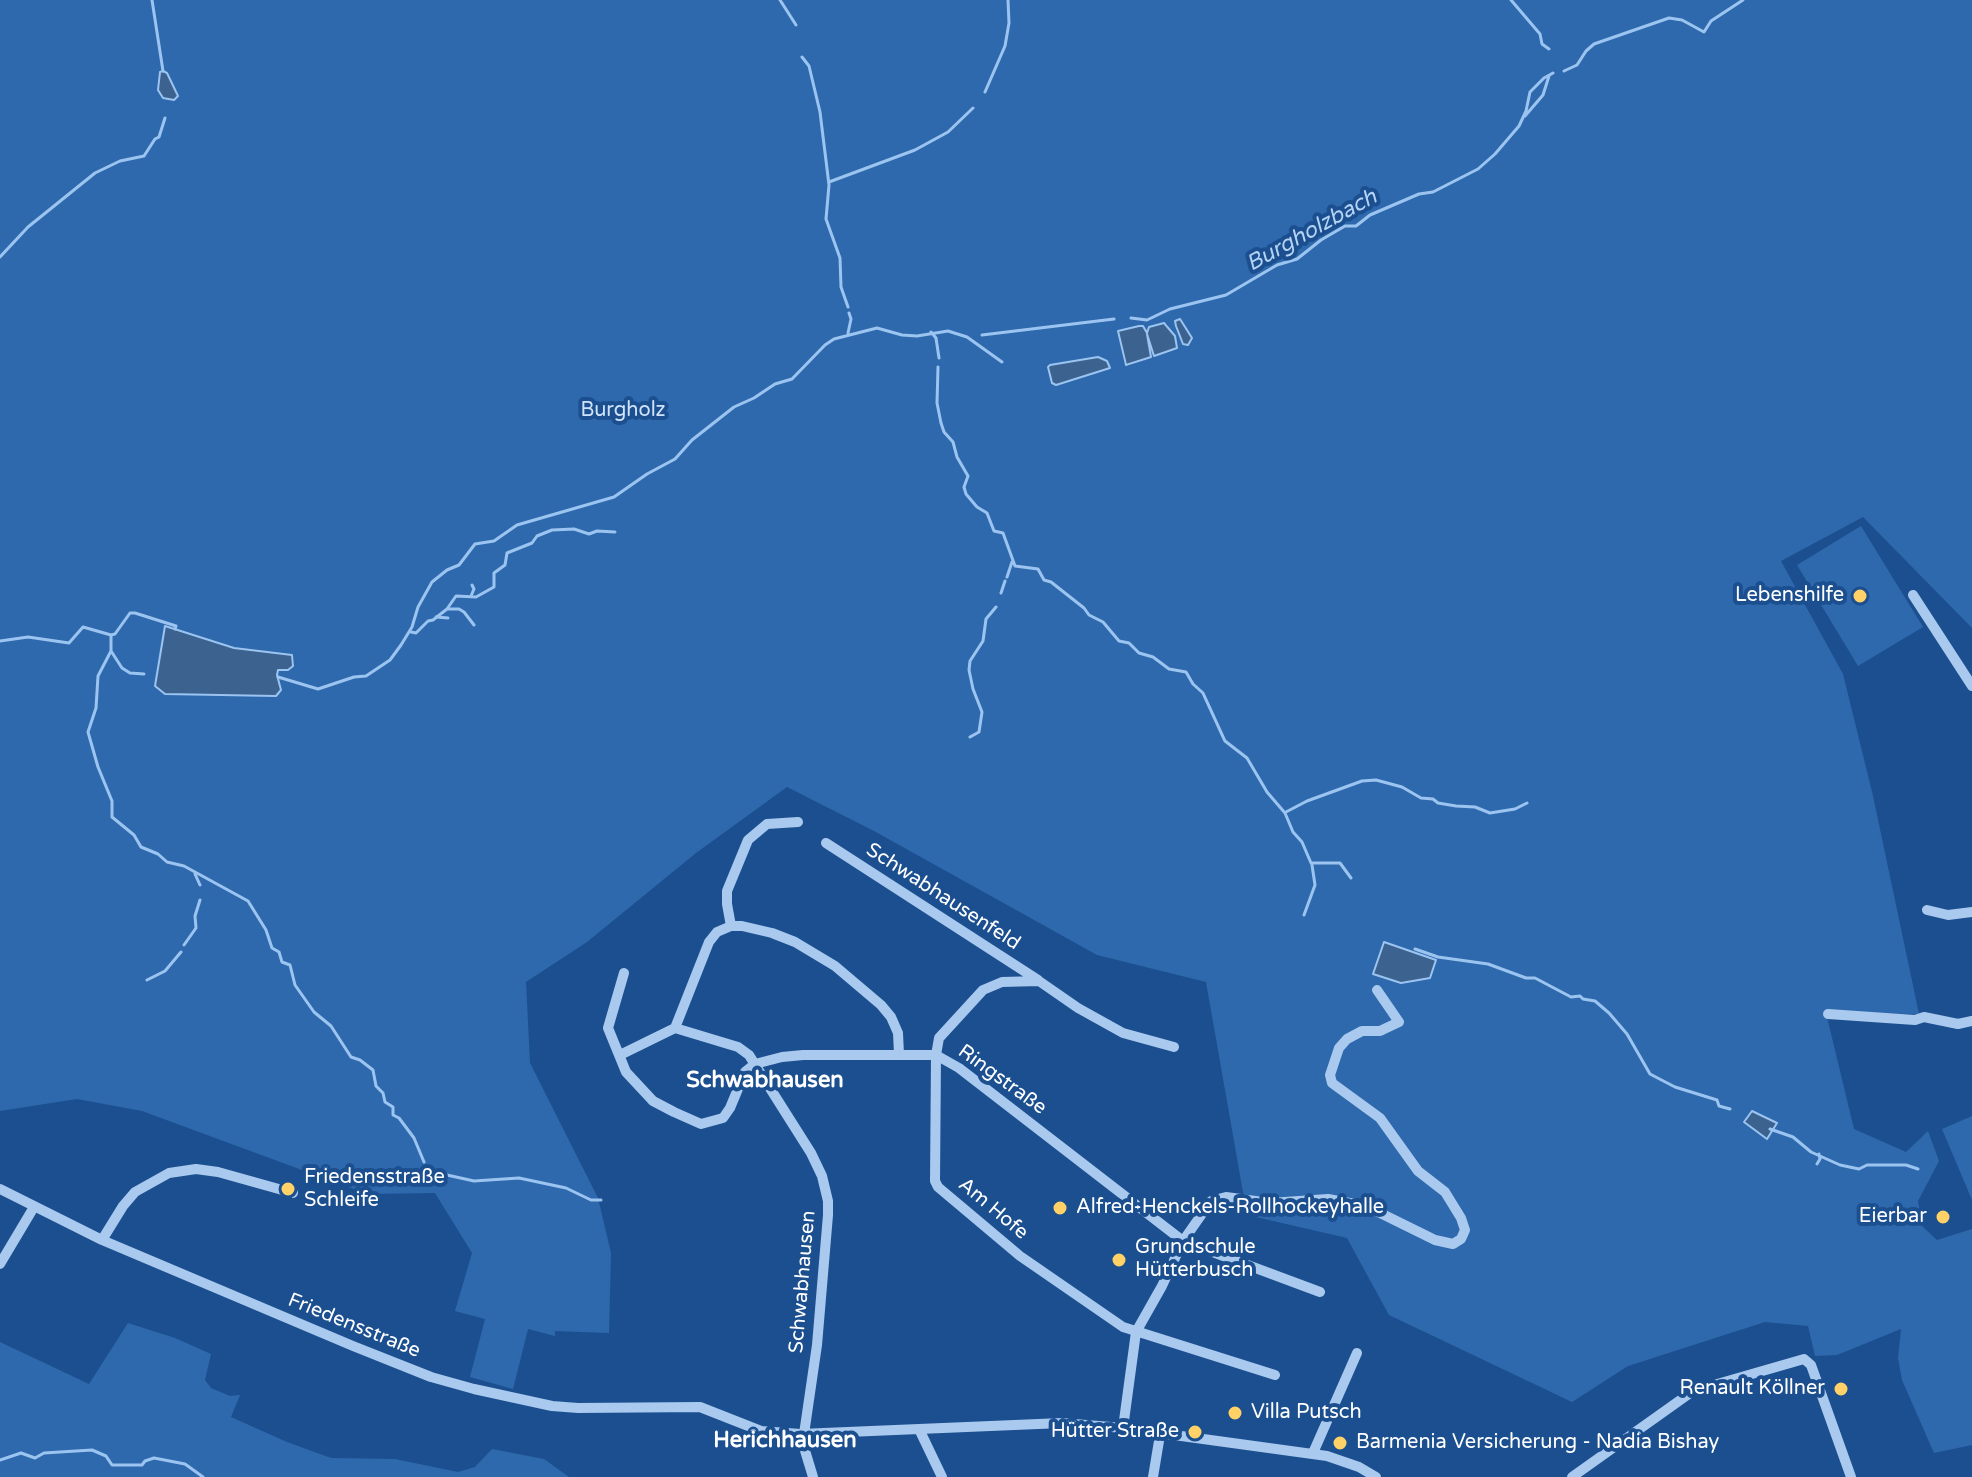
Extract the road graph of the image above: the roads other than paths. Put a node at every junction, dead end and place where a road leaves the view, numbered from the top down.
1 (1913, 595) dead end
2 (1972, 686) edge
3 (798, 822) dead end
4 (826, 843) dead end
5 (1927, 910) dead end
6 (1972, 912) edge
7 (731, 926) junction
8 (624, 973) dead end
9 (1039, 981) junction
10 (1377, 990) dead end
11 (1828, 1014) dead end
12 (1972, 1021) edge
13 (675, 1028) junction
14 (1174, 1047) dead end
15 (899, 1054) junction
16 (620, 1055) junction
17 (936, 1055) junction
18 (755, 1064) junction
19 (0, 1189) edge
20 (293, 1193) dead end
21 (34, 1207) junction
22 (102, 1240) junction
23 (1183, 1241) junction
24 (0, 1264) edge
25 (1320, 1292) dead end
26 (1136, 1332) junction
27 (1357, 1353) dead end
28 (1275, 1375) dead end
29 (1123, 1428) junction
30 (919, 1429) junction
31 (802, 1434) junction
32 (1160, 1435) junction
33 (1313, 1453) junction
34 (813, 1477) edge
35 (942, 1477) edge
36 (1153, 1477) edge
37 (1376, 1477) edge
38 (1572, 1477) edge
39 (1851, 1477) edge

1 - 2 street
3 - 7 street
4 - 9 street, Schwabhausenfeld
5 - 6 street
7 - 13 street
7 - 15 street
8 - 16 street
9 - 14 street, Schwabhausenfeld
9 - 17 street, Schwabhausenfeld
10 - 23 street
11 - 12 street
13 - 16 street
13 - 18 street, Schwabhausen
15 - 17 street, Ringstraße
15 - 18 street, Ringstraße
16 - 18 street
17 - 23 street, Ringstraße
17 - 26 street, Am Hofe
18 - 31 street, Schwabhausen
19 - 21 street, Friedensstraße
20 - 22 street
21 - 22 street, Friedensstraße
21 - 24 street
22 - 31 street, Friedensstraße
23 - 25 street, Ringstraße
23 - 26 street
26 - 28 street, Am Hofe
26 - 29 street
27 - 33 street
29 - 30 street
29 - 32 street
30 - 31 street
30 - 35 street
31 - 34 street
32 - 33 street
32 - 36 street
33 - 37 street
38 - 39 street

